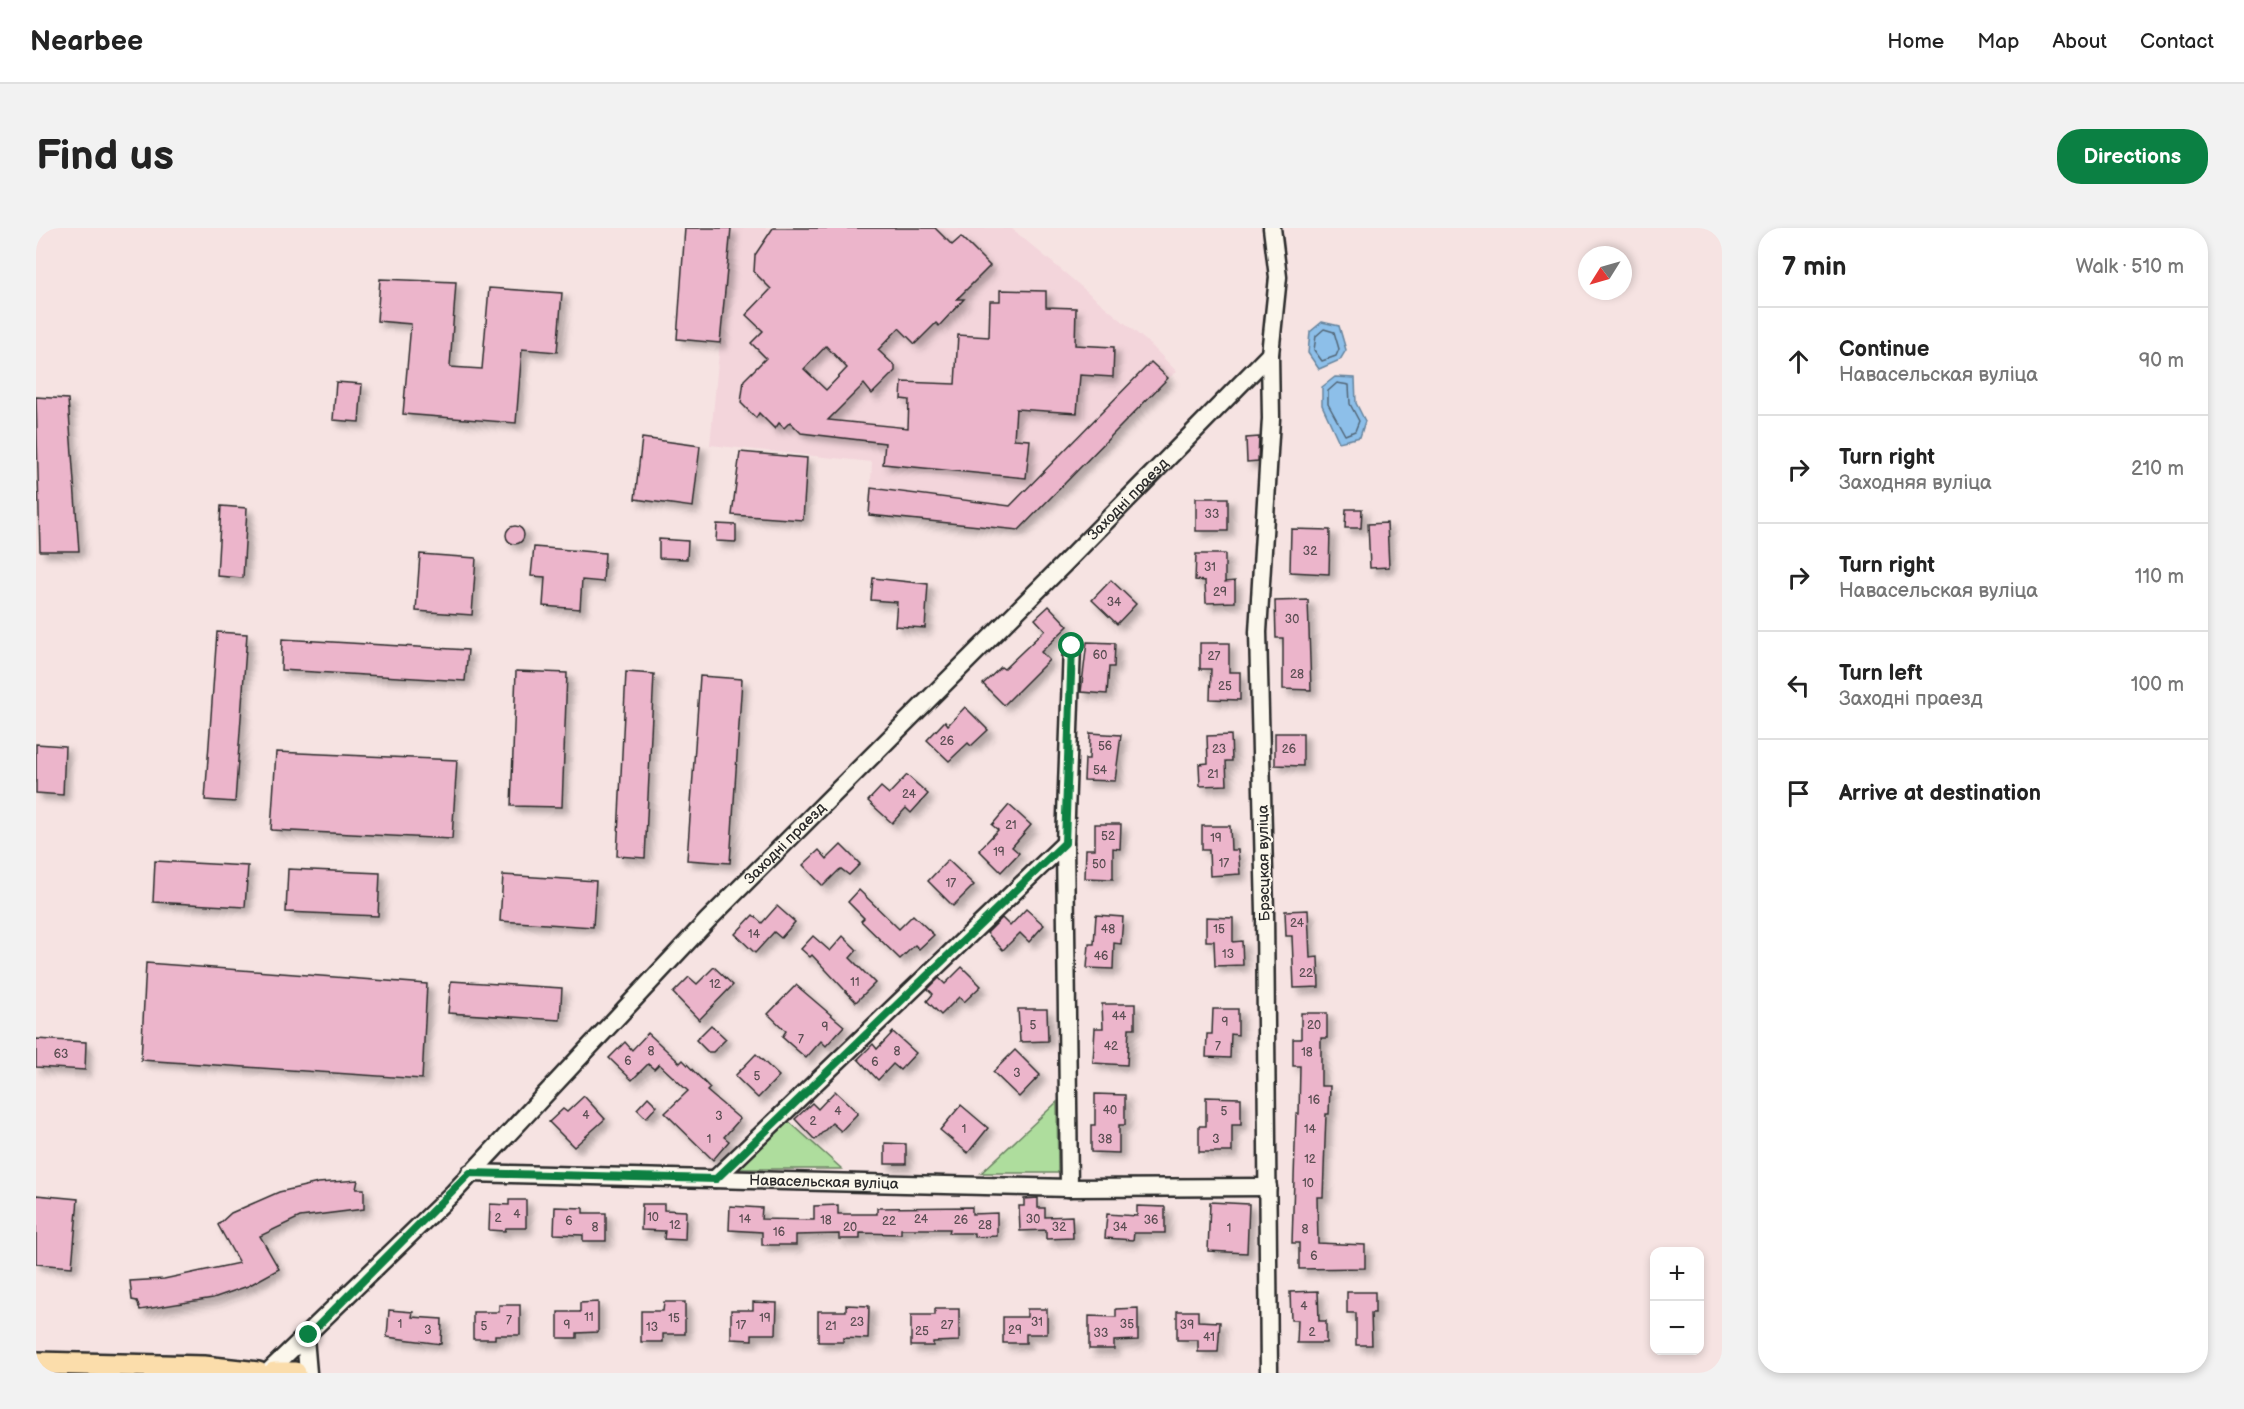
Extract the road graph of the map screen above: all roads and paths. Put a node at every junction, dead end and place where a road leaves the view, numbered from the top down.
1 (1272, 228) edge
2 (1270, 354) junction
3 (1072, 646) dead end
4 (1065, 843) junction
5 (470, 1173) junction
6 (716, 1179) junction
7 (1268, 1187) junction
8 (1069, 1188) junction
9 (305, 1338) junction
10 (36, 1363) edge
11 (156, 1370) edge
12 (258, 1373) edge
13 (267, 1373) edge
14 (274, 1373) edge
15 (295, 1373) edge
16 (308, 1373) edge
17 (1269, 1373) edge

1 - 2 street, Брэсцкая вуліца
2 - 5 street, Заходні праезд
2 - 7 street, Брэсцкая вуліца
3 - 4 street
4 - 6 street
4 - 8 street
5 - 6 street, Навасельская вуліца
5 - 9 street, Заходні праезд
6 - 8 street, Навасельская вуліца
7 - 8 street, Навасельская вуліца
7 - 17 street, Брэсцкая вуліца
9 - 13 street, Заходні праезд
9 - 16 street
10 - 11 main road
11 - 12 main road
14 - 15 main road

